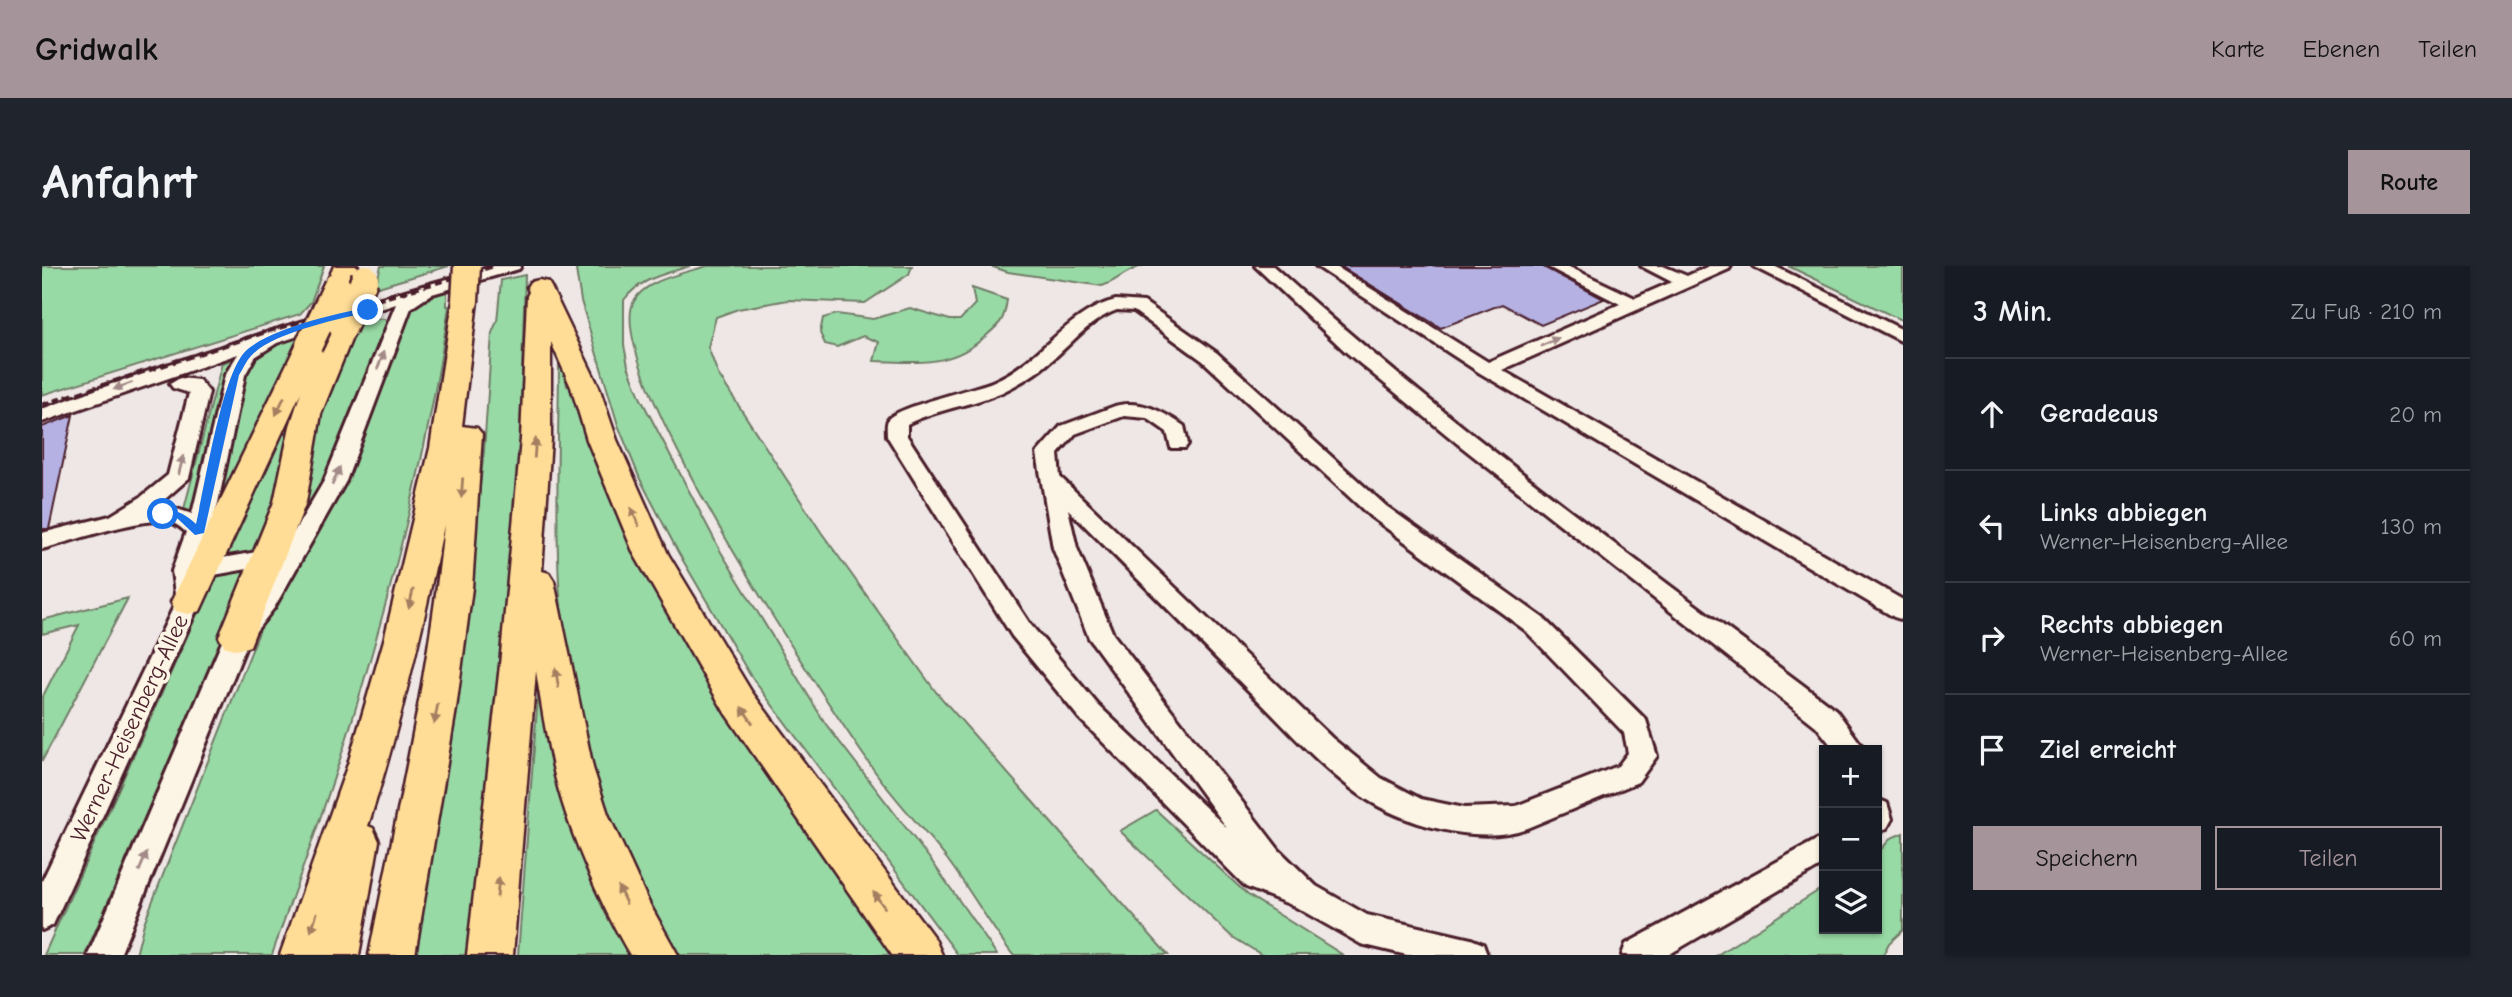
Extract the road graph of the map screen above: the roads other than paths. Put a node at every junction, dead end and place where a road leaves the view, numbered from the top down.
1 (1264, 266) edge
2 (1324, 266) edge
3 (1554, 266) edge
4 (1648, 266) edge
5 (1723, 266) edge
6 (1761, 266) edge
7 (355, 274) edge
8 (532, 275) edge
9 (1687, 282) junction
10 (466, 284) edge
11 (1635, 305) junction
12 (340, 325) junction
13 (391, 334) junction
14 (1903, 337) edge
15 (271, 339) junction
16 (1487, 369) junction
17 (180, 384) dead end
18 (42, 416) edge
19 (1178, 444) dead end
20 (1050, 479) junction
21 (117, 522) junction
22 (199, 533) junction
23 (42, 541) edge
24 (528, 541) junction
25 (269, 558) junction
26 (203, 569) junction
27 (188, 602) junction
28 (1903, 611) edge
29 (237, 636) junction
30 (1847, 745) edge
31 (368, 764) junction
32 (1819, 852) edge
33 (1305, 897) junction
34 (42, 915) edge
35 (116, 940) edge
36 (104, 955) edge
37 (303, 955) edge
38 (336, 955) edge
39 (392, 955) edge
40 (490, 955) edge
41 (655, 955) edge
42 (919, 955) edge
43 (1471, 955) edge
44 (1638, 955) edge

1 - 30 street
2 - 16 street
3 - 11 street
4 - 9 street
5 - 9 street
6 - 14 street
7 - 12 highway, bridge
7 -> 26 highway, bridge
8 - 10 street
24 -> 8 highway
42 -> 8 highway
9 - 11 street
10 - 12 street, Werner-Heisenberg-Allee
10 - 13 street
10 -> 31 highway
10 -> 39 highway
16 -> 11 street
12 - 13 street, Werner-Heisenberg-Allee
12 - 15 street, Werner-Heisenberg-Allee
12 - 25 highway
29 -> 13 street
15 -> 18 street
15 - 22 street, Werner-Heisenberg-Allee
16 - 28 street
21 -> 17 street
19 - 20 street
20 - 33 street
20 - 33 street
21 - 22 street
21 - 23 street
22 - 27 street, Werner-Heisenberg-Allee
40 -> 24 highway
41 -> 24 highway
25 - 26 street
25 - 29 highway
26 - 27 highway
27 - 34 street, Werner-Heisenberg-Allee
35 -> 29 street
31 -> 37 highway
31 - 38 highway
32 - 44 street
33 - 43 street
35 - 36 street

